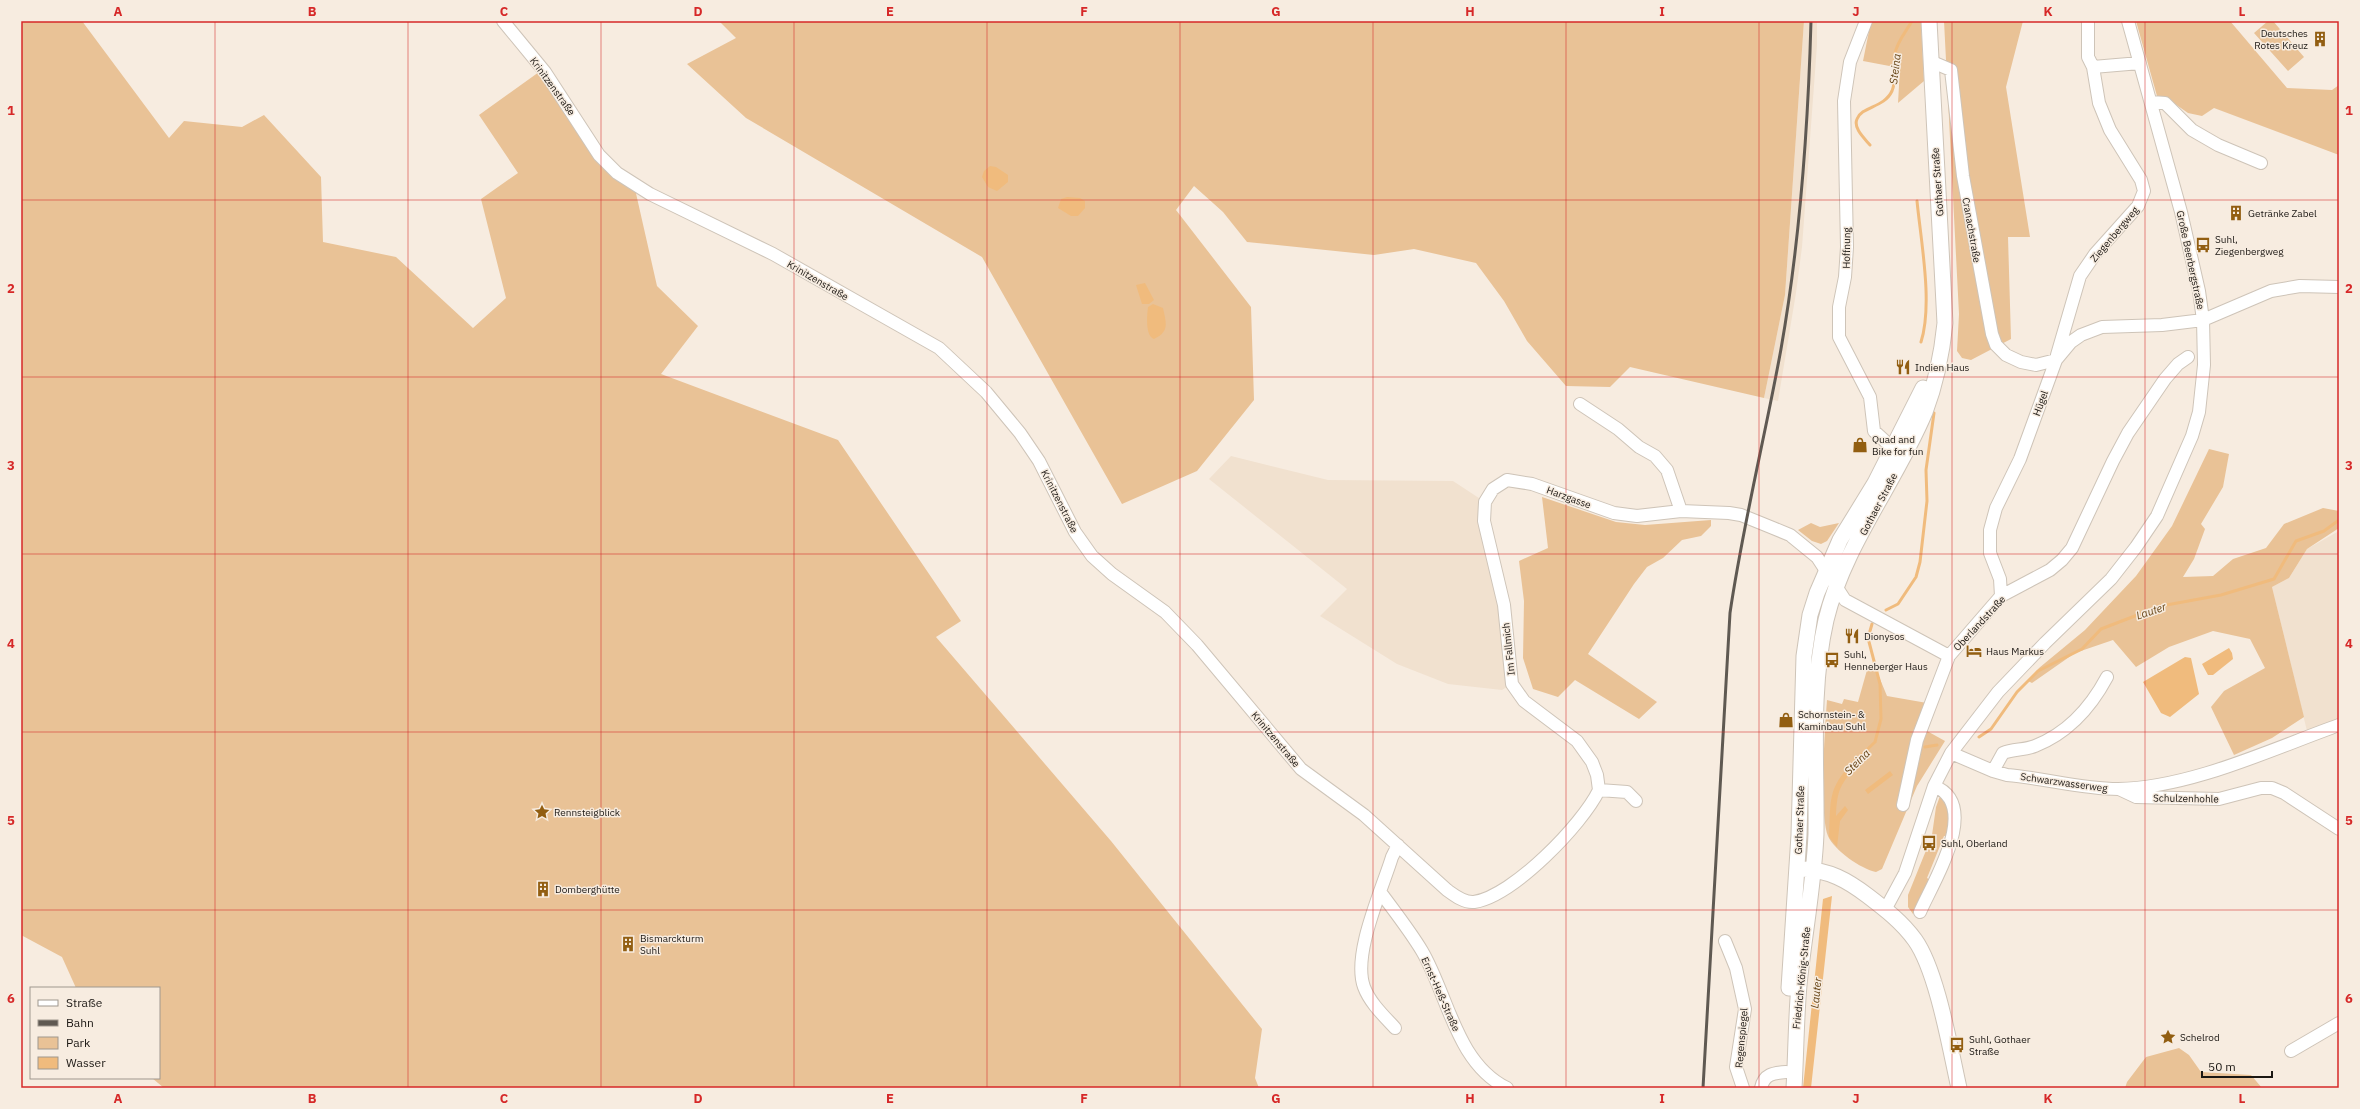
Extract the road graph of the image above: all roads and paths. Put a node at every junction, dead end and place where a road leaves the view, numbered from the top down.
1 (503, 21) edge
2 (1866, 21) edge
3 (1929, 21) edge
4 (2088, 21) edge
5 (2128, 21) edge
6 (1930, 61) junction
7 (2140, 63) junction
8 (2093, 67) junction
9 (2151, 102) junction
10 (2261, 163) dead end
11 (2339, 286) edge
12 (2203, 320) junction
13 (2188, 357) dead end
14 (2056, 360) junction
15 (1580, 404) dead end
16 (1898, 453) junction
17 (1681, 511) junction
18 (1484, 521) joint
19 (1826, 569) junction
20 (1836, 588) junction
21 (2001, 596) junction
22 (1949, 656) junction
23 (2107, 677) dead end
24 (2339, 725) edge
25 (1951, 753) junction
26 (1992, 771) junction
27 (1934, 786) junction
28 (2118, 788) junction
29 (1599, 790) junction
30 (1636, 802) dead end
31 (1903, 805) dead end
32 (2339, 829) edge
33 (1398, 845) junction
34 (1797, 868) junction
35 (1812, 869) junction
36 (1381, 893) junction
37 (1885, 910) junction
38 (1920, 912) dead end
39 (1725, 942) dead end
40 (2339, 1023) edge
41 (1395, 1028) dead end
42 (2291, 1051) dead end
43 (1786, 1072) junction
44 (1507, 1088) edge
45 (1743, 1088) edge
46 (1761, 1088) edge
47 (1785, 1088) edge
48 (1794, 1088) edge
49 (1959, 1088) edge

1 - 33 street, Krinitzenstraße
2 - 16 street, Hoffnung
3 - 6 main road, Gothaer Straße
4 - 8 street, Ziegenbergweg
5 - 7 street, Große Beerbergstraße
6 - 14 street, Cranachstraße
6 - 16 main road, Gothaer Straße
7 - 8 street
7 - 9 street, Große Beerbergstraße
8 - 14 street, Ziegenbergweg
9 - 10 street
9 - 12 street, Große Beerbergstraße
11 - 12 street
12 - 14 street, Hügel
12 - 25 street, Große Beerbergstraße
13 - 21 street, Oberlandstraße
14 - 21 street, Hügel
15 - 17 street
16 - 19 main road, Gothaer Straße
16 - 20 main road, Gothaer Straße
17 - 18 street, Harzgasse
17 - 19 street, Harzgasse
18 - 29 street, Im Fallmich
19 - 20 street, Harzgasse
19 - 34 main road, Gothaer Straße
20 - 22 street, Harzgasse
20 - 35 main road, Gothaer Straße
21 - 22 street, Oberlandstraße
22 - 31 street, Oberlandstraße
23 - 26 street
24 - 28 street, Schwarzwasserweg
25 - 26 street, Schwarzwasserweg
25 - 27 street, Große Beerbergstraße
26 - 28 street, Schwarzwasserweg
27 - 37 street, Große Beerbergstraße
27 - 38 street
28 - 32 street, Schulzenhohle
29 - 30 street
29 - 33 street, Krinitzenstraße
33 - 36 street
34 - 35 main road, Gothaer Straße
34 - 43 main road
35 - 37 main road, Gothaer Straße
35 - 48 main road, Friedrich-König-Straße
36 - 41 street
36 - 44 street, Ernst-Heß-Straße
37 - 49 main road, Gothaer Straße
39 - 45 street, Regenspiegel
40 - 42 street
43 - 46 street
43 - 47 main road

